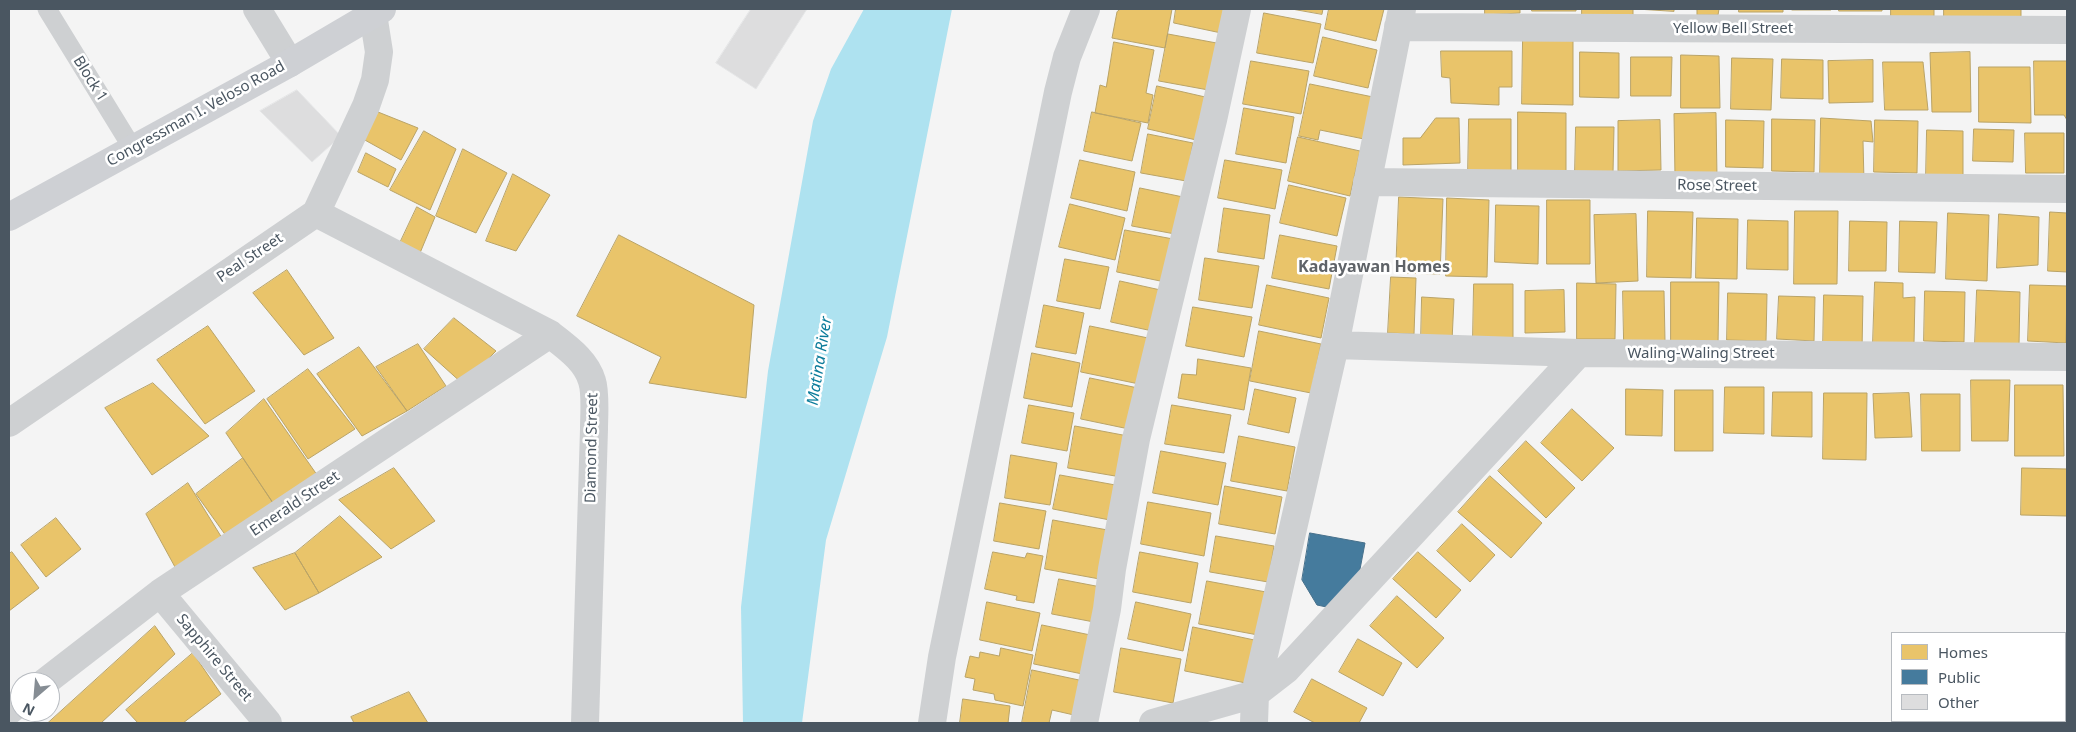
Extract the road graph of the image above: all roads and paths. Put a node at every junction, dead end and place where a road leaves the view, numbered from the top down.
1 (47, 9) edge
2 (257, 9) edge
3 (1086, 9) edge
4 (1237, 9) edge
5 (377, 12) edge
6 (1400, 18) edge
7 (2067, 30) edge
8 (290, 63) junction
9 (133, 149) junction
10 (1367, 182) junction
11 (2067, 189) edge
12 (316, 213) junction
13 (9, 217) edge
14 (550, 334) junction
15 (1334, 345) junction
16 (1580, 352) junction
17 (2067, 357) edge
18 (9, 423) edge
19 (160, 593) junction
20 (58, 672) edge
21 (1255, 694) junction
22 (268, 723) edge
23 (585, 723) edge
24 (932, 723) edge
25 (1084, 723) edge
26 (1153, 723) edge
27 (1254, 723) edge

1 - 9 lane, Block 1
2 - 8 street
3 - 24 street
4 - 25 street
5 - 8 main road, Congressman I. Veloso Road
5 - 12 street
6 - 7 street, Yellow Bell Street
6 - 10 street
8 - 9 main road, Congressman I. Veloso Road
9 - 13 main road, Congressman I. Veloso Road
10 - 11 street, Rose Street
10 - 15 street
12 - 14 street, Diamond Street
12 - 18 street, Peal Street
14 - 19 street, Emerald Street
14 - 23 street, Diamond Street
15 - 16 street, Waling-Waling Street
15 - 21 street
16 - 17 street, Waling-Waling Street
16 - 21 street
19 - 20 street, Emerald Street
19 - 22 street, Sapphire Street
21 - 26 street
21 - 27 street

